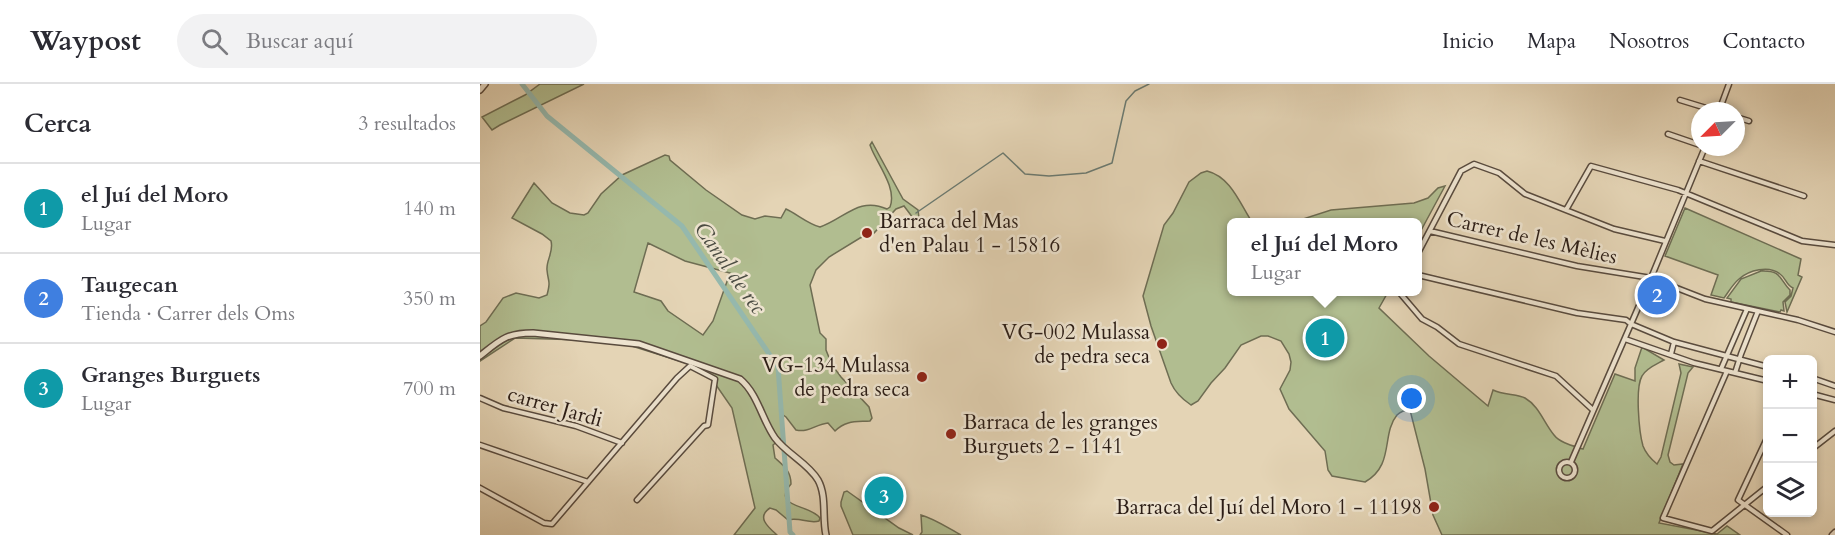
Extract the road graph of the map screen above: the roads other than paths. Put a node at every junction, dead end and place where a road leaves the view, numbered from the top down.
1 (485, 84) edge
2 (1729, 84) edge
3 (480, 90) edge
4 (1680, 100) dead end
5 (1721, 102) edge
6 (1691, 103) edge
7 (1745, 120) edge
8 (1749, 121) dead end
9 (1668, 134) dead end
10 (1691, 142) edge
11 (1701, 156) edge
12 (1699, 161) junction
13 (1686, 194) junction
14 (1804, 196) dead end
15 (1566, 210) junction
16 (1430, 231) junction
17 (1665, 241) junction
18 (1835, 245) edge
19 (1422, 246) edge
20 (1422, 276) edge
21 (1651, 278) junction
22 (1402, 296) edge
23 (1747, 309) junction
24 (1758, 311) junction
25 (1631, 324) junction
26 (1835, 332) edge
27 (1625, 339) junction
28 (1674, 342) junction
29 (1671, 354) junction
30 (480, 356) edge
31 (1726, 356) junction
32 (1739, 360) junction
33 (691, 364) junction
34 (1763, 365) edge
35 (1721, 369) junction
36 (1727, 371) junction
37 (1735, 373) junction
38 (1763, 380) edge
39 (1817, 380) edge
40 (1835, 386) edge
41 (1817, 395) edge
42 (480, 398) edge
43 (1835, 400) edge
44 (1593, 410) junction
45 (1835, 431) edge
46 (622, 443) junction
47 (480, 445) edge
48 (1763, 445) edge
49 (1817, 445) edge
50 (1571, 462) junction
51 (588, 482) junction
52 (480, 488) edge
53 (1763, 489) edge
54 (637, 500) dead end
55 (1745, 504) junction
56 (826, 535) edge
57 (1787, 535) edge

1 - 3 street
2 - 5 street
4 - 6 street
7 - 8 street
9 - 10 street
11 - 12 street
12 - 13 street
12 - 14 street
13 - 15 street
13 - 17 street
13 - 18 street
15 - 16 street
15 - 17 street
16 - 19 street
16 - 21 street, Carrer de les Mèlies
17 - 21 street
20 - 25 street
21 - 23 street, Carrer de les Mèlies
21 - 25 street
22 - 44 street
23 - 24 street, Carrer de les Mèlies
23 - 31 street
24 - 26 street, Carrer de les Mèlies
24 - 32 street
25 - 27 street
25 - 28 street
27 - 29 street
27 - 44 street
28 - 29 street
28 - 31 street
29 - 35 street
30 - 33 street
31 - 32 street
31 - 35 street
32 - 34 street
32 - 37 street
33 - 46 street
33 - 54 street
33 - 56 street
35 - 36 street
36 - 37 street
36 - 55 street
37 - 38 street
39 - 40 street
41 - 43 street
42 - 46 street, carrer Jardi
44 - 50 street
45 - 49 street
46 - 51 street
47 - 51 street
48 - 55 street
50 - 50 street
51 - 52 street
53 - 55 street
55 - 57 street

